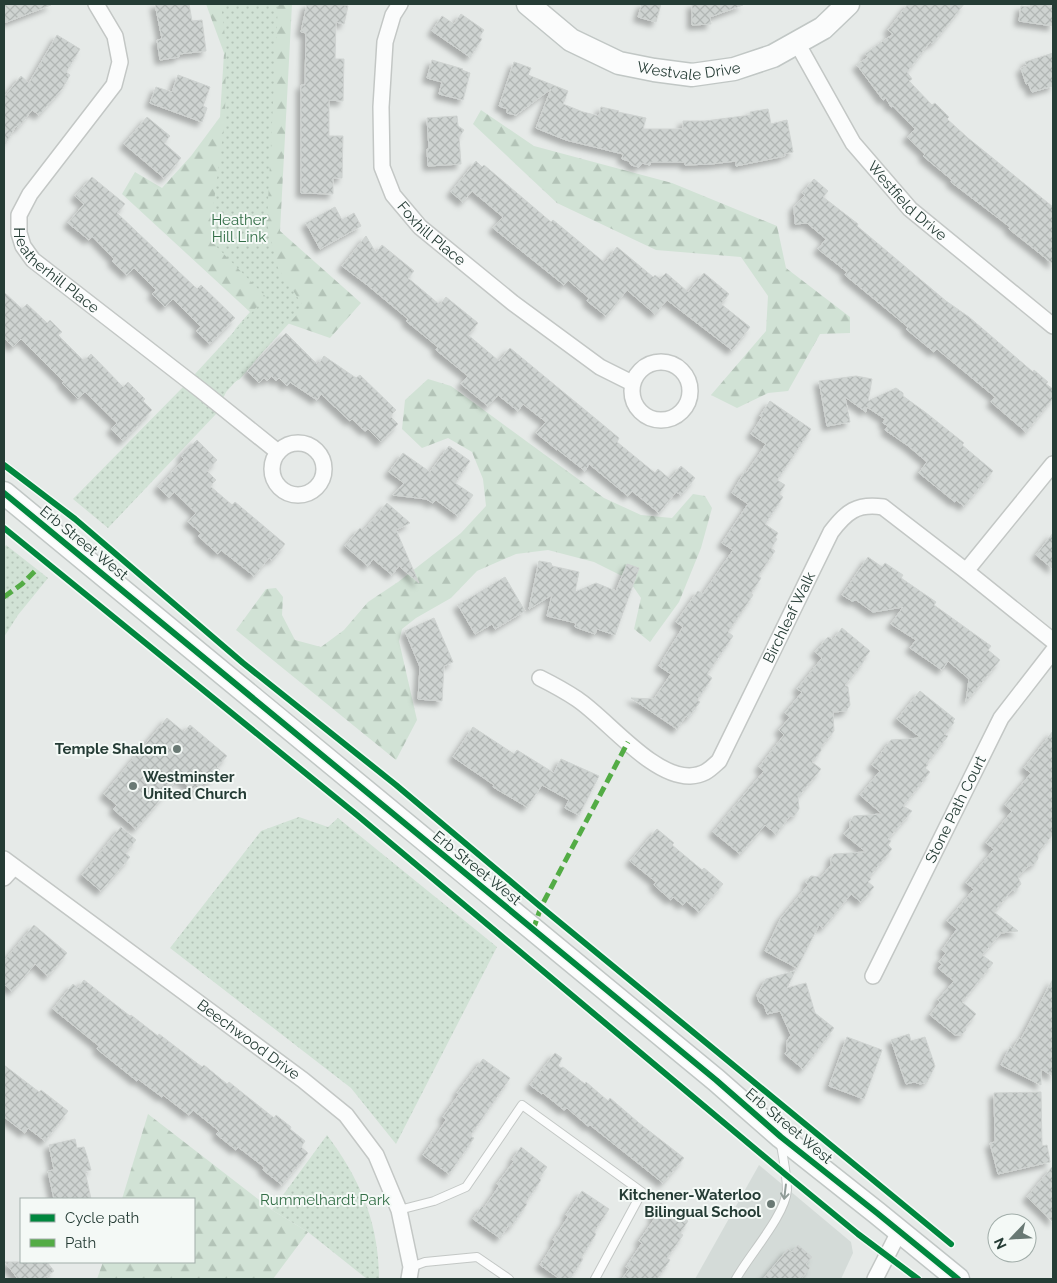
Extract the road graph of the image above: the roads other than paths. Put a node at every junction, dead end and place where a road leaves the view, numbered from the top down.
1 (96, 4) edge
2 (400, 4) edge
3 (528, 4) edge
4 (848, 4) edge
5 (797, 43) junction
6 (1053, 326) edge
7 (632, 383) dead end
8 (278, 452) dead end
9 (1053, 464) edge
10 (4, 493) edge
11 (966, 571) junction
12 (1053, 641) edge
13 (1053, 651) edge
14 (540, 678) dead end
15 (9, 863) edge
16 (4, 878) edge
17 (873, 976) dead end
18 (780, 1137) junction
19 (399, 1210) junction
20 (899, 1232) junction
21 (410, 1273) edge
22 (509, 1279) edge
23 (594, 1279) edge
24 (736, 1279) edge
25 (875, 1279) edge
26 (958, 1279) edge

1 - 8 street, Heatherhill Place
2 - 7 street, Foxhill Place
3 - 5 main road, Westvale Drive
4 - 5 main road, Westvale Drive
5 - 6 street, Westfield Drive
9 - 11 street
10 - 18 main road, Erb Street West
11 - 12 street, Birchleaf Walk
11 - 14 street, Birchleaf Walk
13 - 17 street, Stone Path Court
15 - 16 street
15 - 19 street, Beechwood Drive
18 - 20 main road, Erb Street West
18 -> 24 lane
19 - 21 street, Beechwood Drive
19 - 23 lane
20 - 25 street
20 - 26 main road, Erb Street West
21 - 22 lane

